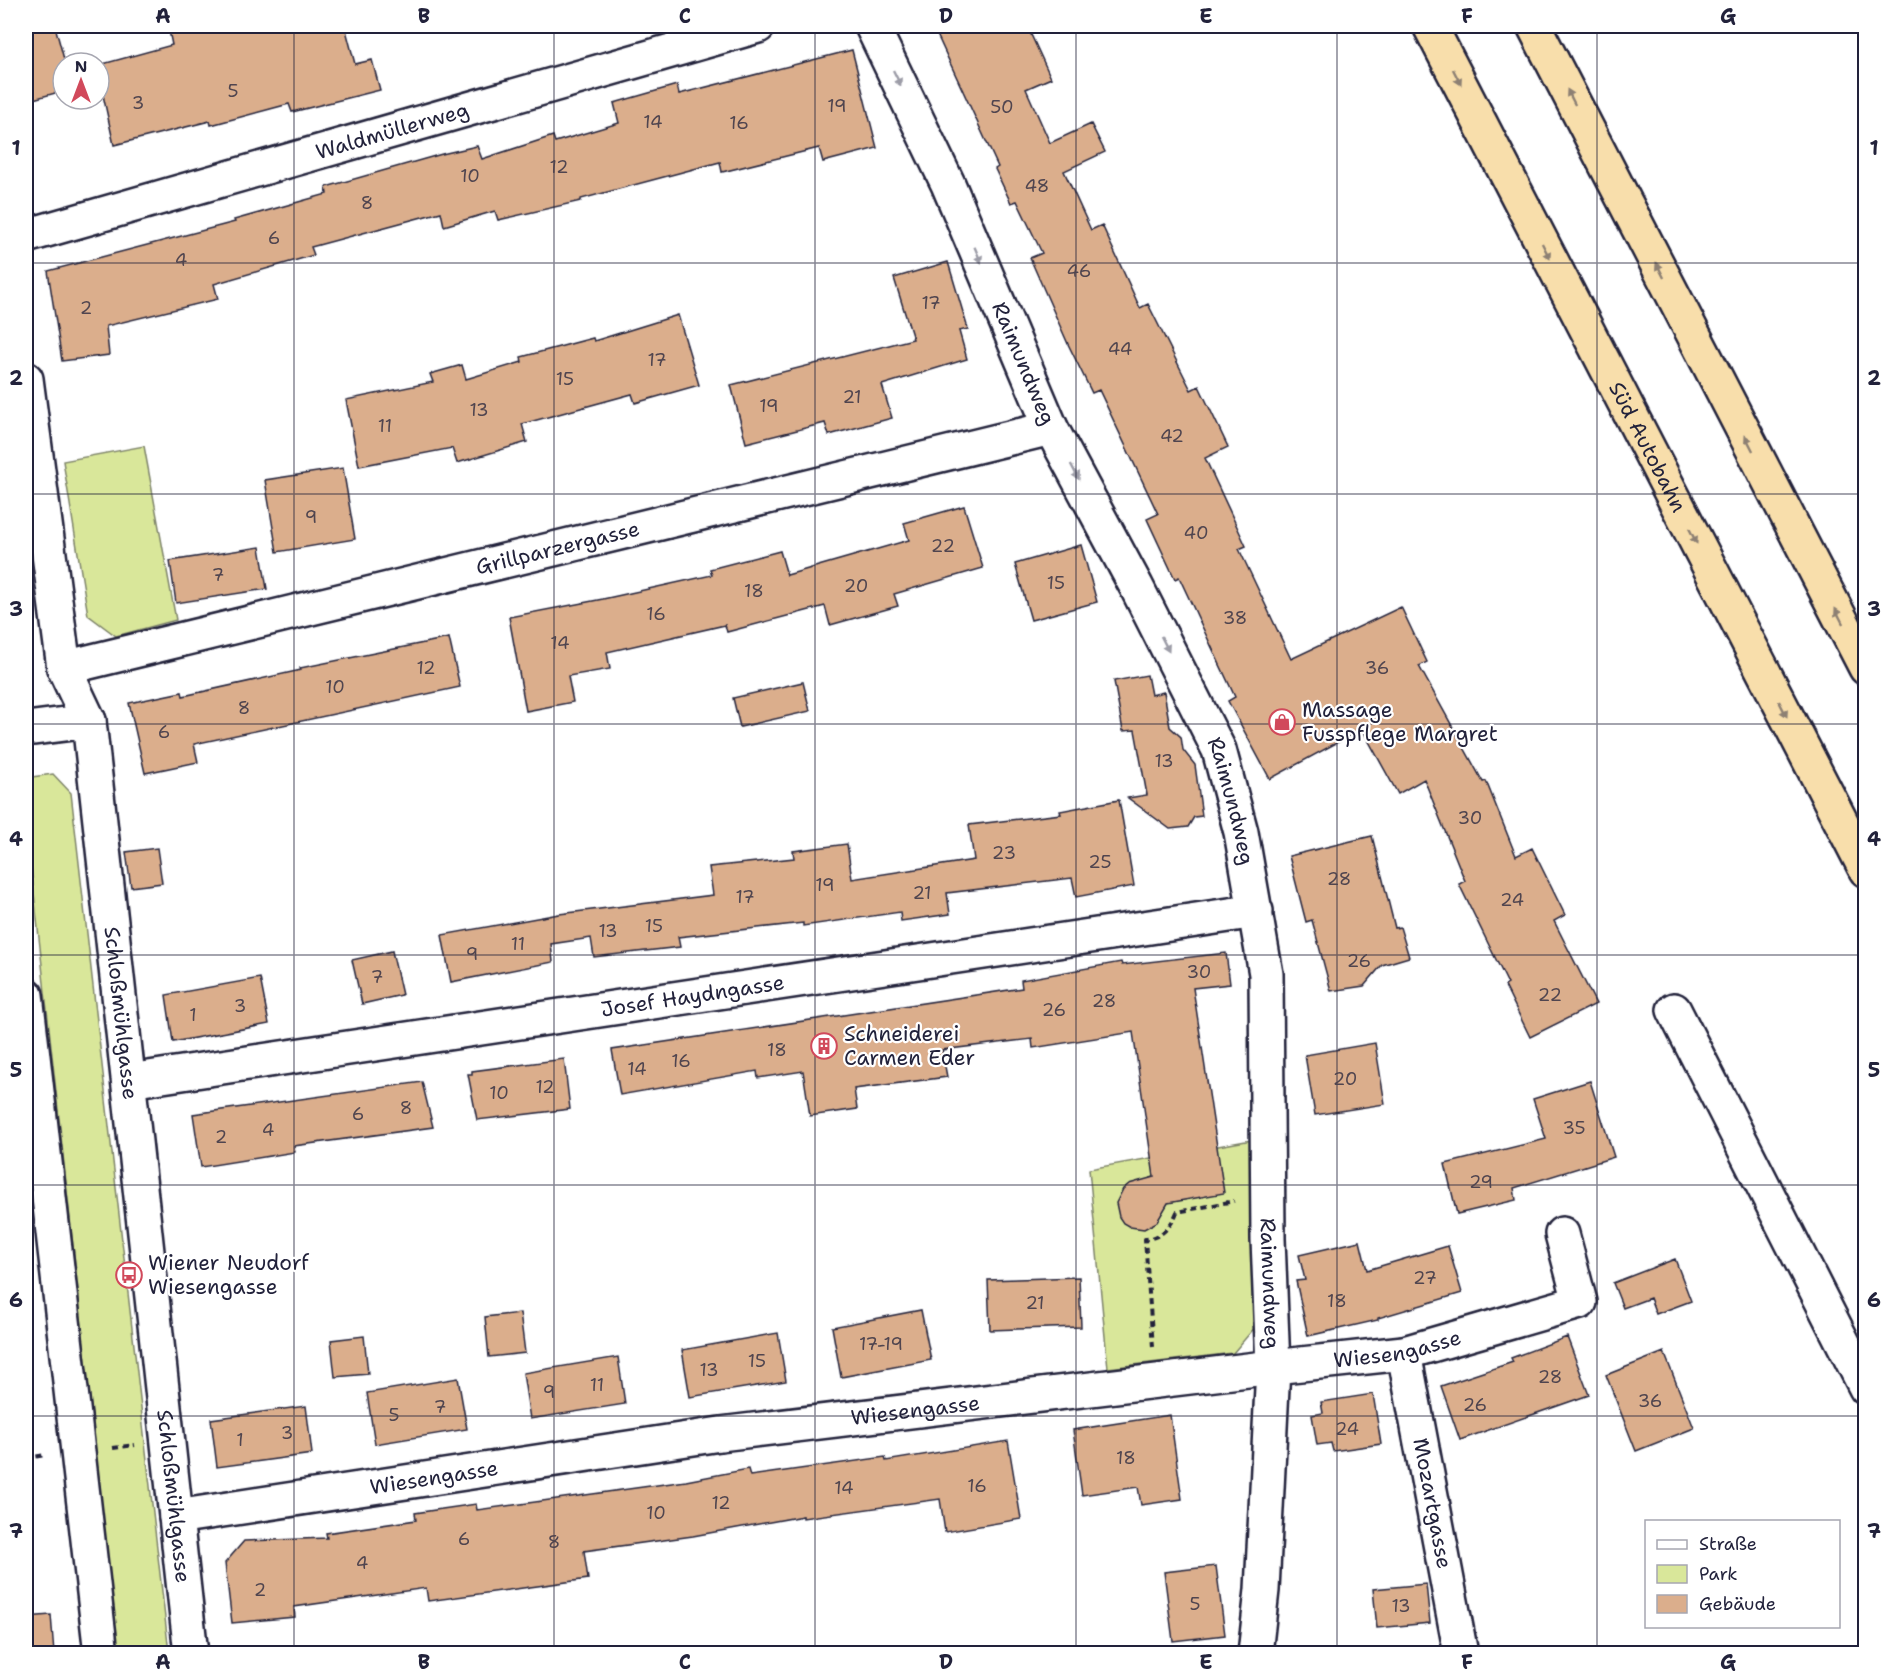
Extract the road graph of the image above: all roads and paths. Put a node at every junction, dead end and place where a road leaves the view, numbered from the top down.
1 (759, 26) edge
2 (872, 26) edge
3 (1430, 26) edge
4 (1534, 26) edge
5 (26, 236) edge
6 (26, 379) edge
7 (1051, 429) junction
8 (64, 668) junction
9 (1866, 669) edge
10 (89, 721) junction
11 (26, 729) edge
12 (1866, 870) edge
13 (1256, 911) junction
14 (26, 995) edge
15 (1674, 1010) dead end
16 (129, 1082) junction
17 (1268, 1195) junction
18 (1562, 1234) dead end
19 (1404, 1353) junction
20 (1273, 1367) junction
21 (1156, 1381) junction
22 (1866, 1388) edge
23 (168, 1442) junction
24 (77, 1452) junction
25 (176, 1517) junction
26 (101, 1653) edge
27 (191, 1653) edge
28 (1255, 1653) edge
29 (1461, 1653) edge

1 - 5 street, Waldmüllerweg
2 -> 7 street, Raimundweg
3 -> 12 highway, Süd Autobahn
9 -> 4 highway
6 - 8 street, Schloßmühlgasse
7 - 8 street, Grillparzergasse
7 -> 13 street, Raimundweg
8 - 10 street, Schloßmühlgasse
10 - 11 street
10 - 16 street, Schloßmühlgasse
13 - 16 street, Josef Haydngasse
13 - 17 street, Raimundweg
14 - 24 street
15 - 22 street
16 - 23 street, Schloßmühlgasse
17 - 20 street, Raimundweg
17 - 21 path
18 - 19 street, Wiesengasse
19 - 20 street, Wiesengasse
19 - 29 street, Mozartgasse
20 - 21 street, Wiesengasse
20 - 28 street, Raimundweg
21 - 25 street, Wiesengasse
23 - 24 path
23 - 25 street, Schloßmühlgasse
24 - 26 street
25 - 27 street, Schloßmühlgasse

